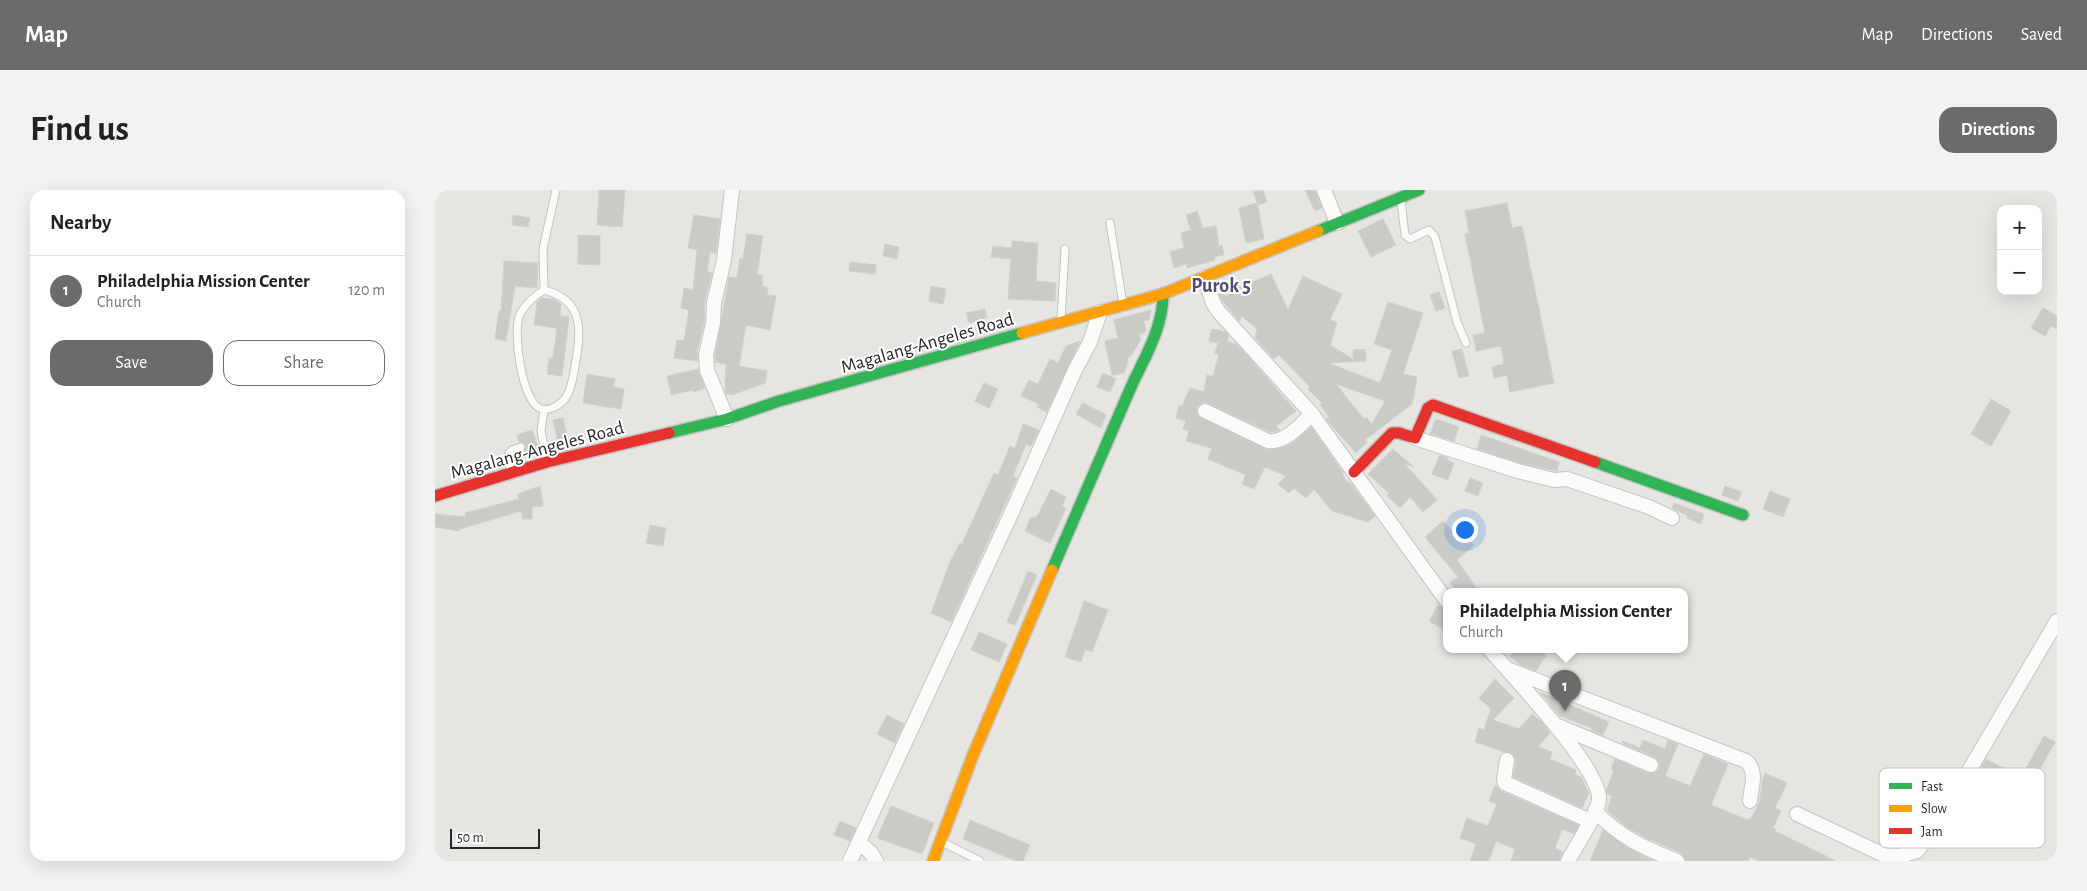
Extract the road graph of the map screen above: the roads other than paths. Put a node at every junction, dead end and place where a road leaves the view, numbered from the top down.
1 (556, 190) edge
2 (732, 190) edge
3 (1324, 190) edge
4 (1419, 190) edge
5 (1400, 198) junction
6 (1337, 223) junction
7 (1110, 224) dead end
8 (1065, 249) dead end
9 (1205, 278) junction
10 (544, 290) junction
11 (1163, 294) junction
12 (1123, 306) junction
13 (1100, 312) junction
14 (1060, 323) junction
15 (1465, 343) dead end
16 (544, 410) junction
17 (1205, 411) dead end
18 (1312, 414) junction
19 (727, 419) junction
20 (1415, 438) junction
21 (521, 447) dead end
22 (547, 462) junction
23 (1354, 472) junction
24 (510, 473) junction
25 (435, 496) edge
26 (1743, 515) dead end
27 (1672, 518) dead end
28 (1443, 596) edge
29 (2057, 621) edge
30 (1493, 653) edge
31 (1507, 669) junction
32 (1558, 726) junction
33 (1507, 760) dead end
34 (1651, 765) dead end
35 (1971, 768) edge
36 (1750, 801) dead end
37 (1797, 814) dead end
38 (1592, 816) junction
39 (859, 842) junction
40 (940, 842) junction
41 (1919, 848) edge
42 (850, 861) edge
43 (876, 861) edge
44 (933, 861) edge
45 (980, 861) edge
46 (1568, 861) edge
47 (1677, 861) edge

1 - 10 lane
2 - 19 street
3 - 6 street
4 - 5 street, Magalang-Angeles Road
5 - 6 street, Magalang-Angeles Road
5 - 15 lane
6 - 9 street, Magalang-Angeles Road
7 - 12 lane
8 - 14 lane
9 - 11 street, Magalang-Angeles Road
9 - 18 street
10 - 16 lane
10 - 16 lane
11 - 12 street, Magalang-Angeles Road
11 - 40 street
12 - 13 street, Magalang-Angeles Road
13 - 14 street, Magalang-Angeles Road
13 - 39 street
14 - 19 street, Magalang-Angeles Road
16 - 22 lane
17 - 18 street
18 - 23 street
19 - 22 street, Magalang-Angeles Road
20 - 23 street
20 - 26 street
20 - 27 street
21 - 24 lane
22 - 24 street, Magalang-Angeles Road
23 - 28 street
24 - 25 street, Magalang-Angeles Road
29 - 35 street
30 - 31 street
31 - 32 street
31 - 36 street
32 - 34 street
32 - 38 street
33 - 38 street
37 - 41 street
38 - 46 street
38 - 47 street
39 - 42 street
39 - 43 street
40 - 44 street
40 - 45 lane

